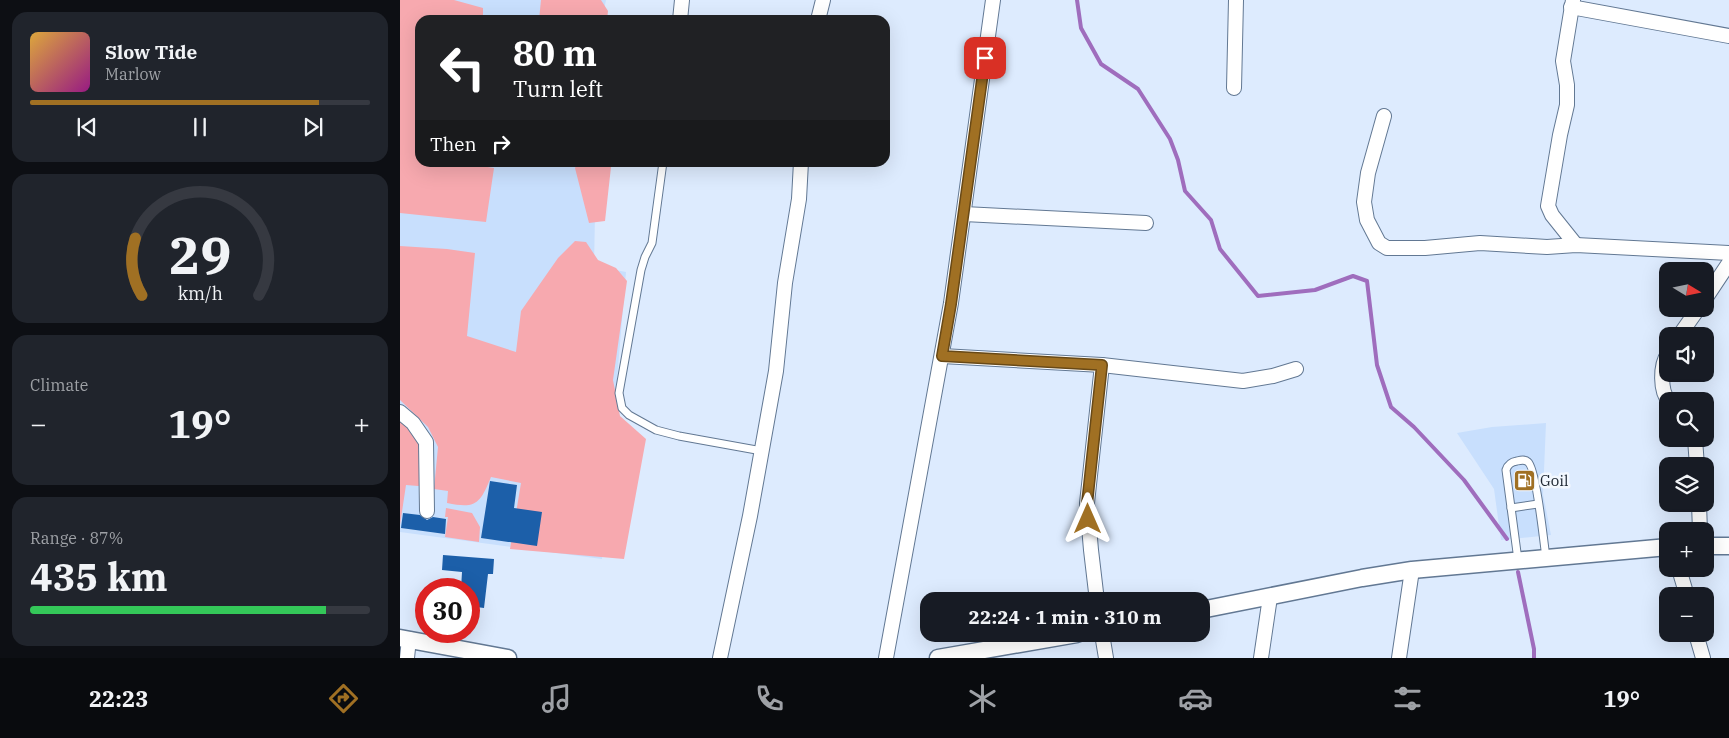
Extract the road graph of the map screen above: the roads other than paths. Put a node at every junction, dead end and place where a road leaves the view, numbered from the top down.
1 (682, 0) edge
2 (823, 0) edge
3 (993, 0) edge
4 (1236, 0) edge
5 (1572, 3) edge
6 (680, 15) edge
7 (819, 15) edge
8 (1729, 36) edge
9 (1234, 88) dead end
10 (1384, 116) dead end
11 (662, 167) edge
12 (801, 167) edge
13 (964, 214) junction
14 (1146, 223) dead end
15 (1576, 245) junction
16 (1729, 253) edge
17 (1729, 263) edge
18 (1714, 285) edge
19 (942, 356) junction
20 (1102, 365) junction
21 (1296, 369) dead end
22 (400, 412) edge
23 (762, 451) junction
24 (1538, 504) junction
25 (1510, 508) junction
26 (427, 511) dead end
27 (1714, 546) edge
28 (1729, 546) edge
29 (1659, 548) edge
30 (1546, 558) junction
31 (1518, 560) junction
32 (1412, 570) junction
33 (1096, 592) edge
34 (1270, 597) junction
35 (1210, 608) edge
36 (404, 639) edge
37 (1031, 642) edge
38 (1103, 642) edge
39 (1698, 642) edge
40 (407, 658) edge
41 (508, 658) edge
42 (720, 658) edge
43 (886, 658) edge
44 (938, 658) edge
45 (1106, 658) edge
46 (1261, 658) edge
47 (1399, 658) edge
48 (1702, 658) edge

1 - 6 street
2 - 7 street
3 - 13 street
4 - 9 street
5 - 8 street
5 - 15 street
10 - 15 street
11 - 23 lane
12 - 23 street
13 - 14 street
13 - 19 street
15 - 16 street
17 - 18 street
19 - 20 street
19 - 43 street
20 - 21 street
20 - 33 street
22 - 26 street
23 - 42 street
24 - 25 lane
24 - 25 lane
24 - 30 lane
25 - 31 lane
27 - 28 street
29 - 30 street
30 - 31 street
31 - 32 street
32 - 34 street
32 - 47 street
34 - 35 street
34 - 46 street
36 - 40 street
36 - 41 street
37 - 44 street
38 - 45 street
39 - 48 street

